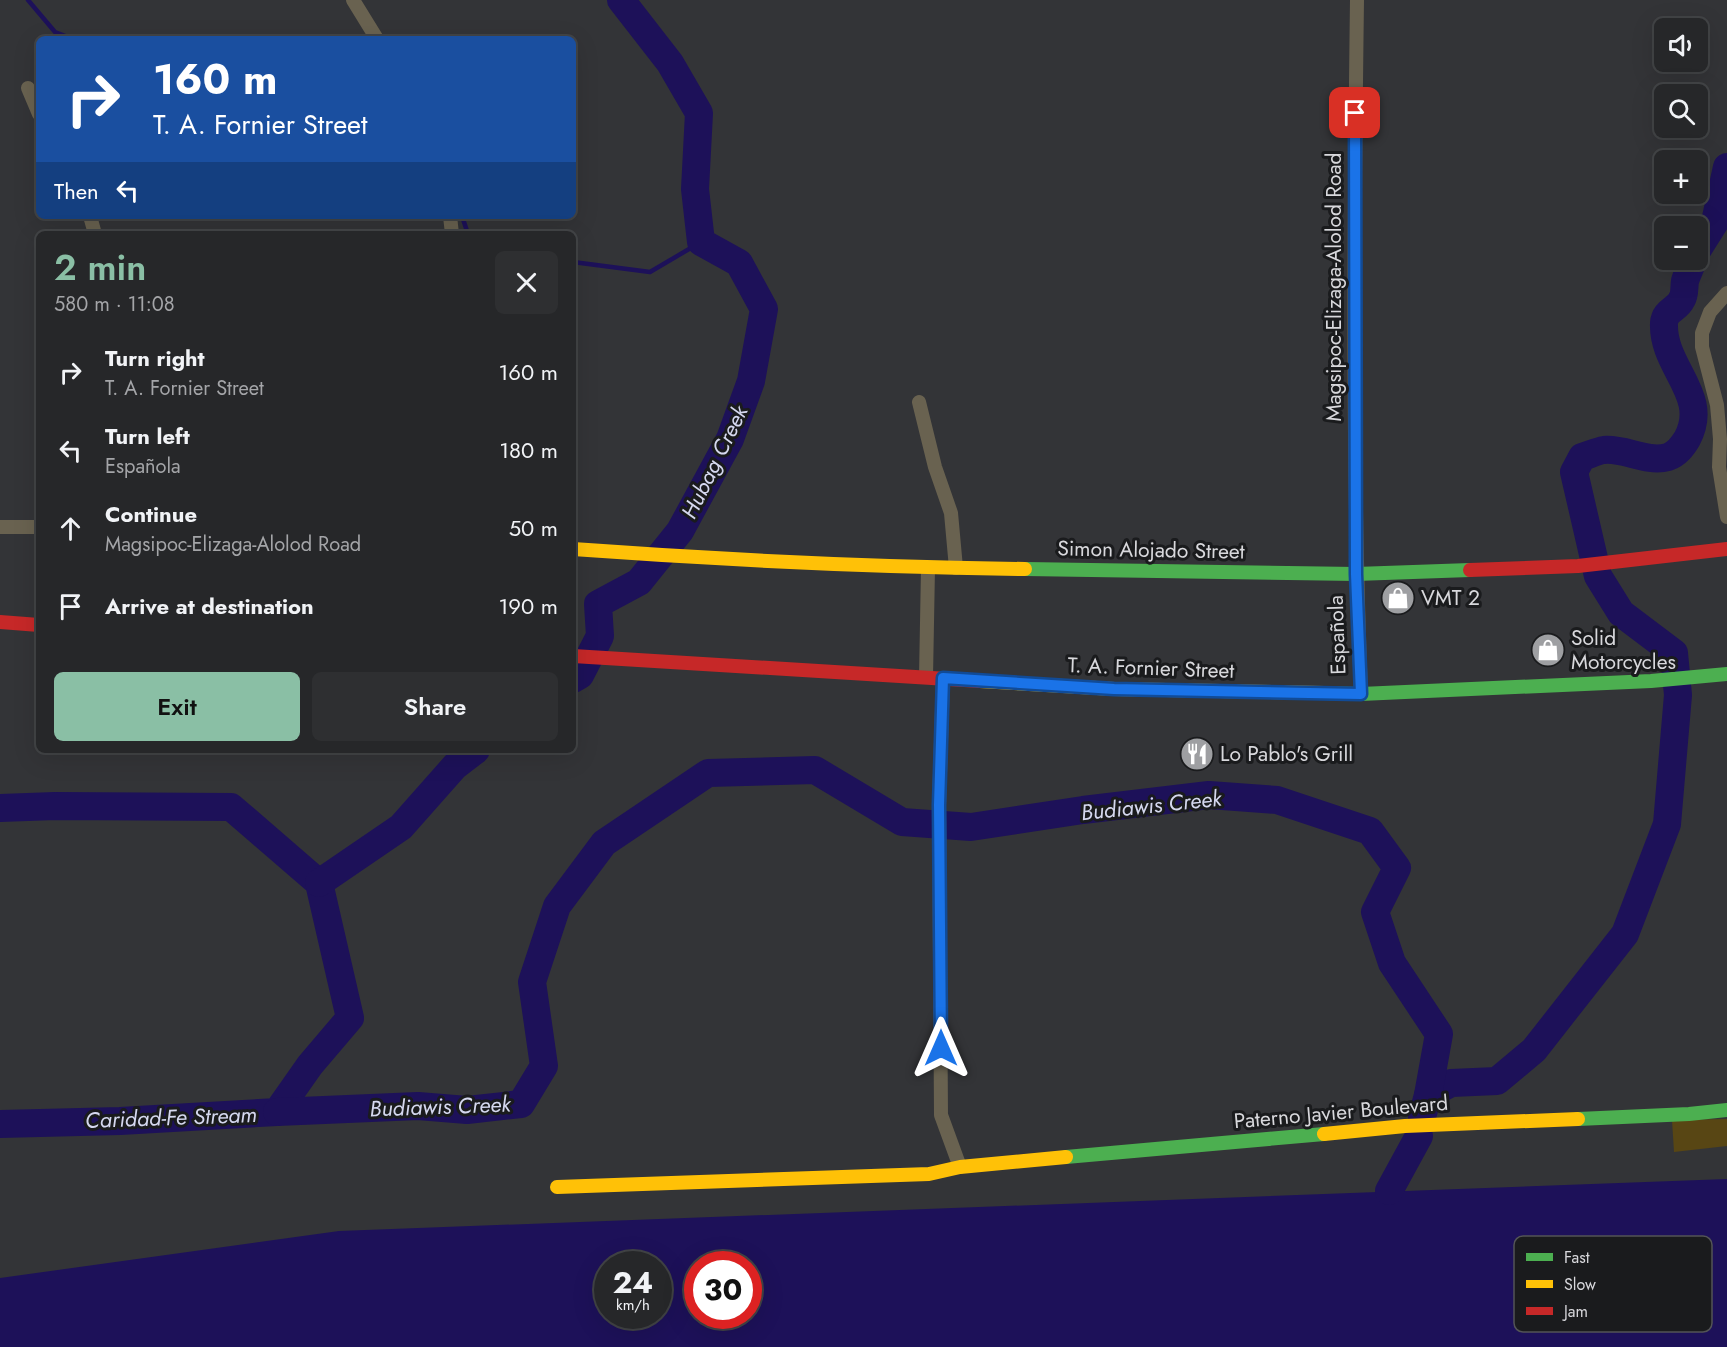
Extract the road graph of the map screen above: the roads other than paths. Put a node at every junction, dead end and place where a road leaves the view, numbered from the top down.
1 (353, 0) edge
2 (1357, 0) edge
3 (375, 36) edge
4 (28, 88) dead end
5 (36, 107) edge
6 (1727, 293) edge
7 (919, 402) dead end
8 (1727, 517) edge
9 (0, 526) edge
10 (36, 527) edge
11 (576, 549) edge
12 (1727, 549) edge
13 (928, 568) junction
14 (956, 568) junction
15 (1356, 574) junction
16 (0, 622) edge
17 (36, 625) edge
18 (576, 656) edge
19 (1727, 674) edge
20 (926, 677) junction
21 (943, 678) junction
22 (1361, 694) junction
23 (1727, 1110) edge
24 (960, 1167) junction
25 (557, 1187) dead end

1 - 3 street
2 - 15 street, Magsipoc-Elizaga-Alolod Road
4 - 5 street
6 - 8 street
7 - 14 street
9 - 10 street
11 - 13 street, Simon Alojado Street
12 - 15 street, Simon Alojado Street
13 - 14 street, Simon Alojado Street
13 - 20 street
14 - 15 street, Simon Alojado Street
15 - 22 street, Española
16 - 17 street
18 - 20 street, T. A. Fornier Street
19 - 22 street, T. A. Fornier Street
20 - 21 street, T. A. Fornier Street
21 - 22 street, T. A. Fornier Street
21 - 24 street
23 - 24 street, Paterno Javier Boulevard
24 - 25 street, Paterno Javier Boulevard

